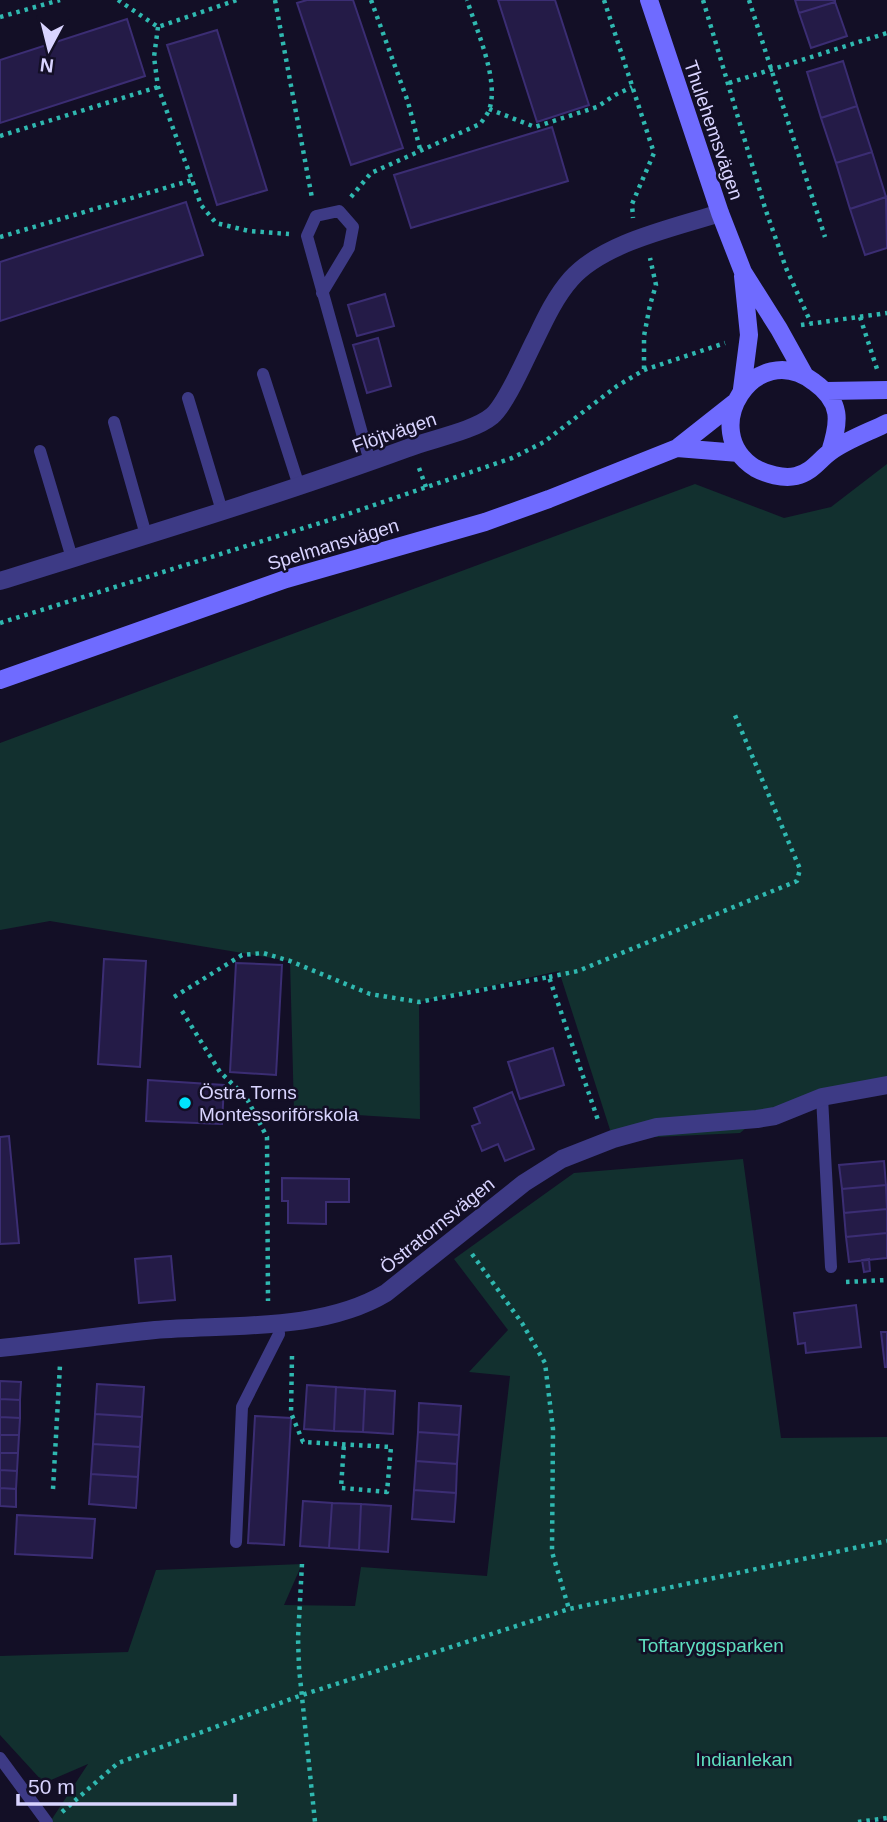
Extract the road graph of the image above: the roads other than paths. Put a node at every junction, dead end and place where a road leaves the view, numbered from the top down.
1 (649, 0) edge
2 (720, 212) junction
3 (743, 272) junction
4 (322, 293) junction
5 (263, 374) dead end
6 (804, 374) junction
7 (884, 383) edge
8 (827, 391) junction
9 (738, 396) junction
10 (188, 398) dead end
11 (114, 422) dead end
12 (887, 423) edge
13 (677, 448) junction
14 (40, 451) dead end
15 (830, 452) junction
16 (739, 453) junction
17 (370, 462) junction
18 (299, 486) junction
19 (222, 511) junction
20 (146, 535) junction
21 (72, 558) junction
22 (0, 581) edge
23 (0, 680) edge
24 (887, 1085) edge
25 (822, 1097) junction
26 (831, 1267) road end
27 (275, 1326) junction
28 (0, 1348) edge
29 (236, 1542) dead end
30 (0, 1758) edge
31 (47, 1822) edge

1 - 2 main road, Thulehemsvägen
2 - 3 main road, Thulehemsvägen
2 - 17 street, Flöjtvägen
3 - 6 main road, Thulehemsvägen
3 - 9 main road, Thulehemsvägen
4 - 4 lane
4 - 17 lane
5 - 18 lane
6 - 8 main road
6 - 9 main road, Spelmansvägen
7 - 8 main road
8 - 15 main road
9 - 13 main road, Spelmansvägen
9 - 16 main road
10 - 19 lane
11 - 20 lane
12 - 15 main road
13 - 16 main road, Spelmansvägen
13 - 23 main road, Spelmansvägen
14 - 21 lane
15 - 16 main road
17 - 18 street, Flöjtvägen
18 - 19 street, Flöjtvägen
19 - 20 street, Flöjtvägen
20 - 21 street, Flöjtvägen
21 - 22 street, Flöjtvägen
24 - 25 street, Östratornsvägen
25 - 26 lane
25 - 27 street, Östratornsvägen
27 - 28 street, Östratornsvägen
27 - 29 lane
30 - 31 lane

